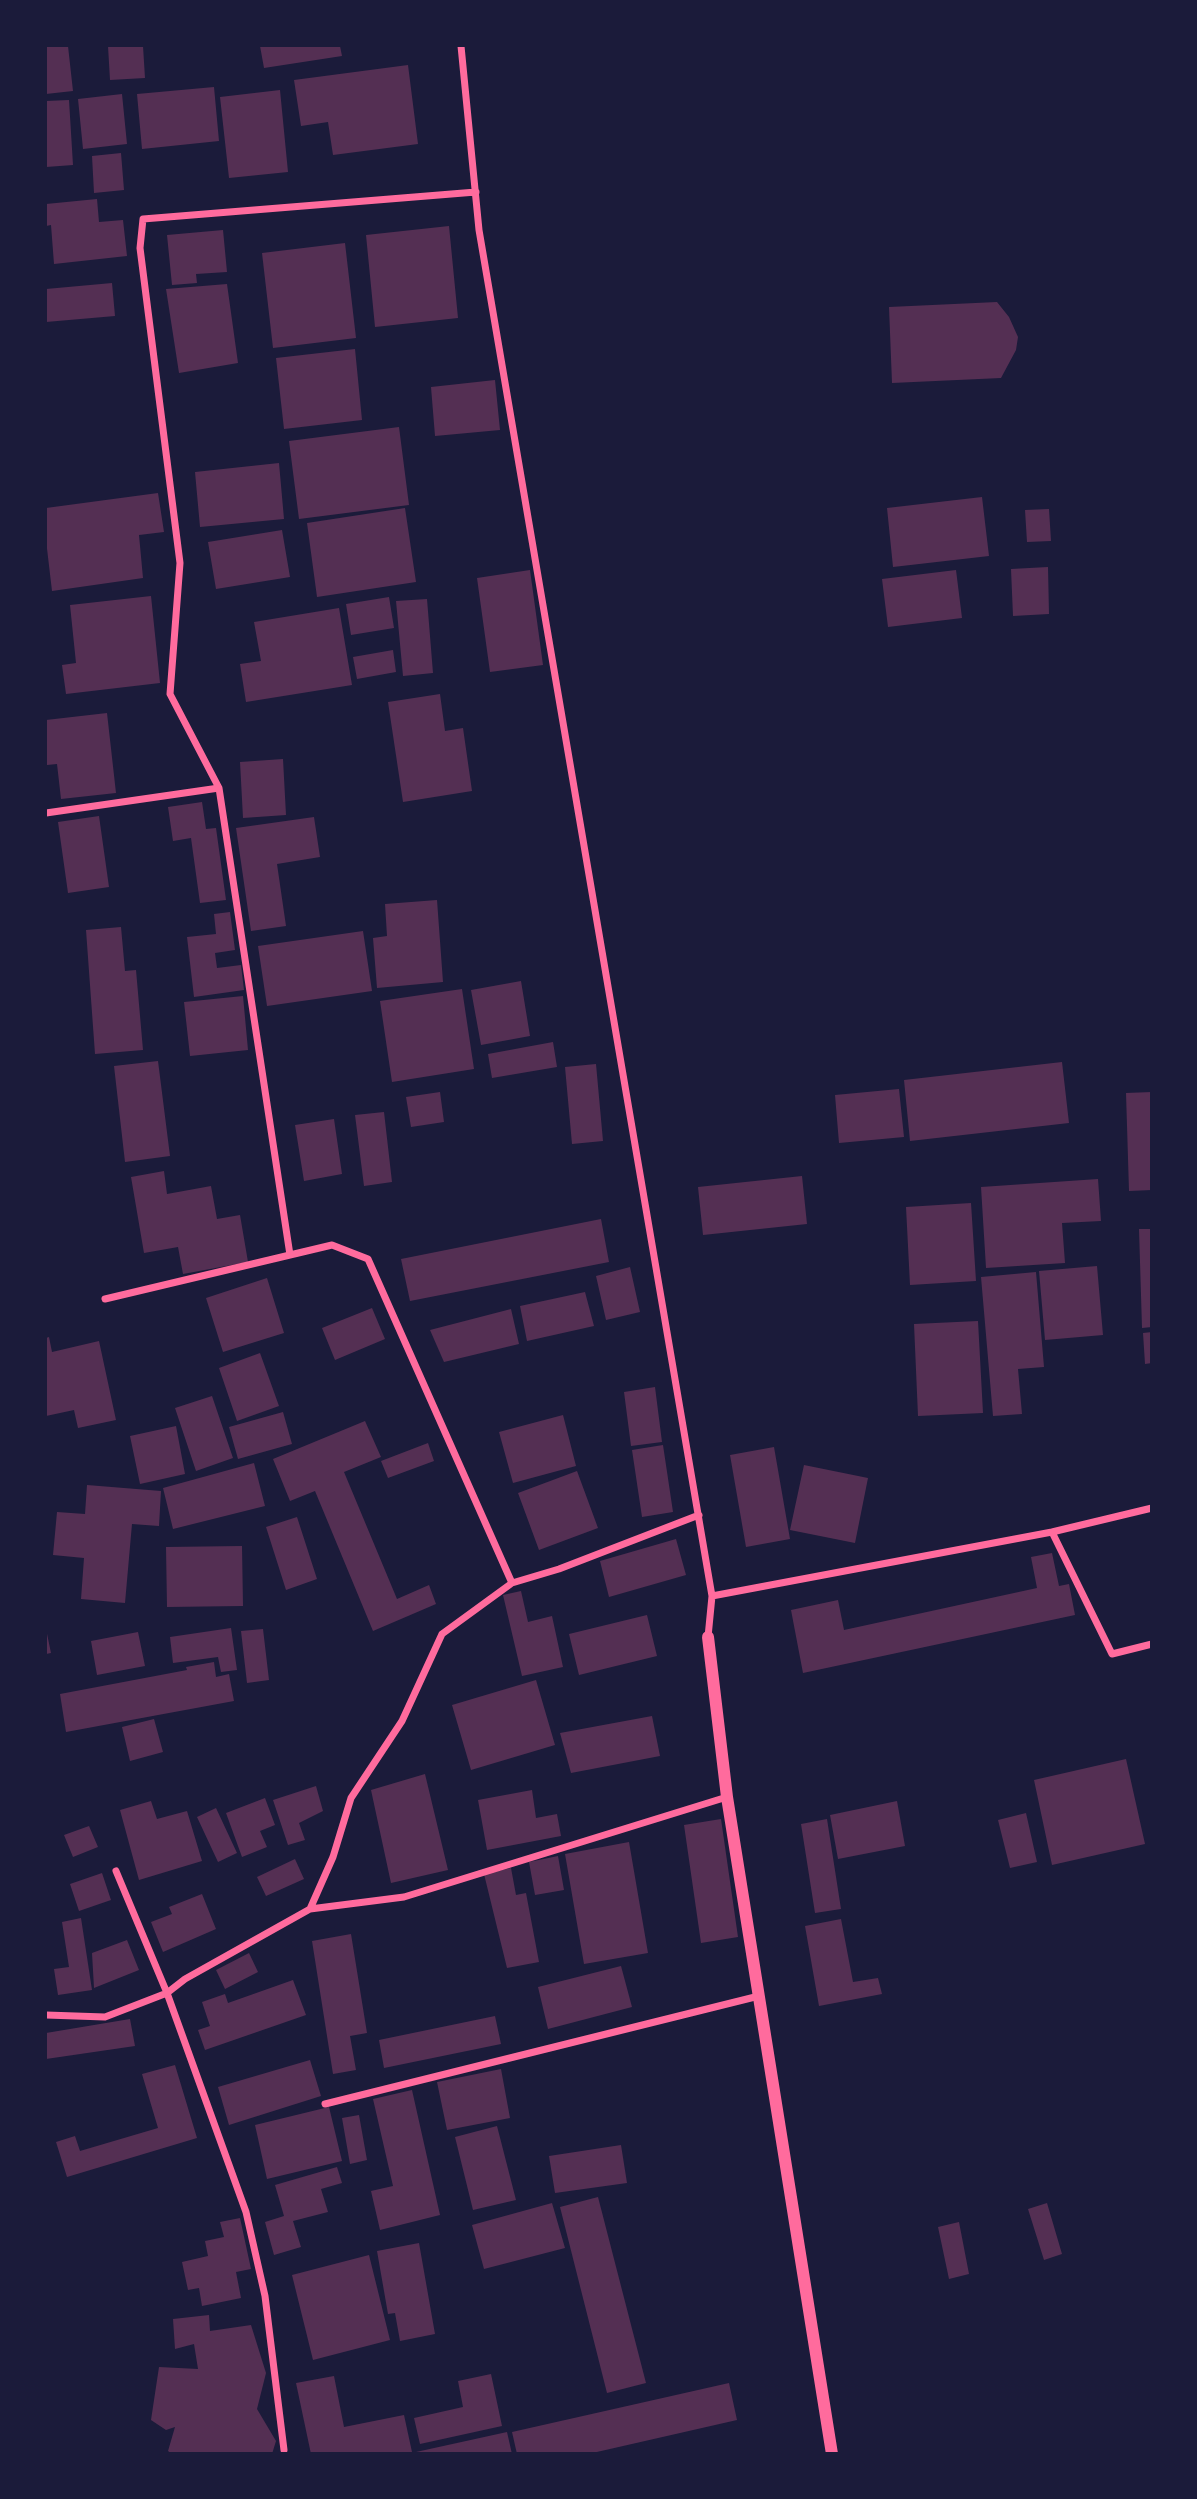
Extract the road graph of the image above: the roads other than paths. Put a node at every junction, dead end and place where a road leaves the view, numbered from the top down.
1 (461, 46) edge
2 (476, 192) junction
3 (219, 788) junction
4 (46, 813) edge
5 (290, 1255) junction
6 (106, 1299) dead end
7 (1152, 1508) edge
8 (699, 1515) junction
9 (1052, 1532) junction
10 (512, 1583) junction
11 (712, 1595) junction
12 (708, 1637) joint
13 (1152, 1644) edge
14 (727, 1797) junction
15 (116, 1871) dead end
16 (310, 1909) junction
17 (167, 1993) junction
18 (759, 1996) junction
19 (46, 2015) edge
20 (325, 2104) dead end
21 (284, 2450) dead end
22 (832, 2454) edge

1 - 2 street
2 - 3 street
2 - 8 street
3 - 4 street
3 - 5 street
5 - 6 street
5 - 10 street
7 - 9 street
8 - 10 street
8 - 11 street
9 - 11 street
9 - 13 street
10 - 16 street
11 - 12 street
12 - 14 street
14 - 16 street
14 - 18 street
15 - 17 street
16 - 17 street
17 - 19 street
17 - 21 street
18 - 20 street
18 - 22 street

